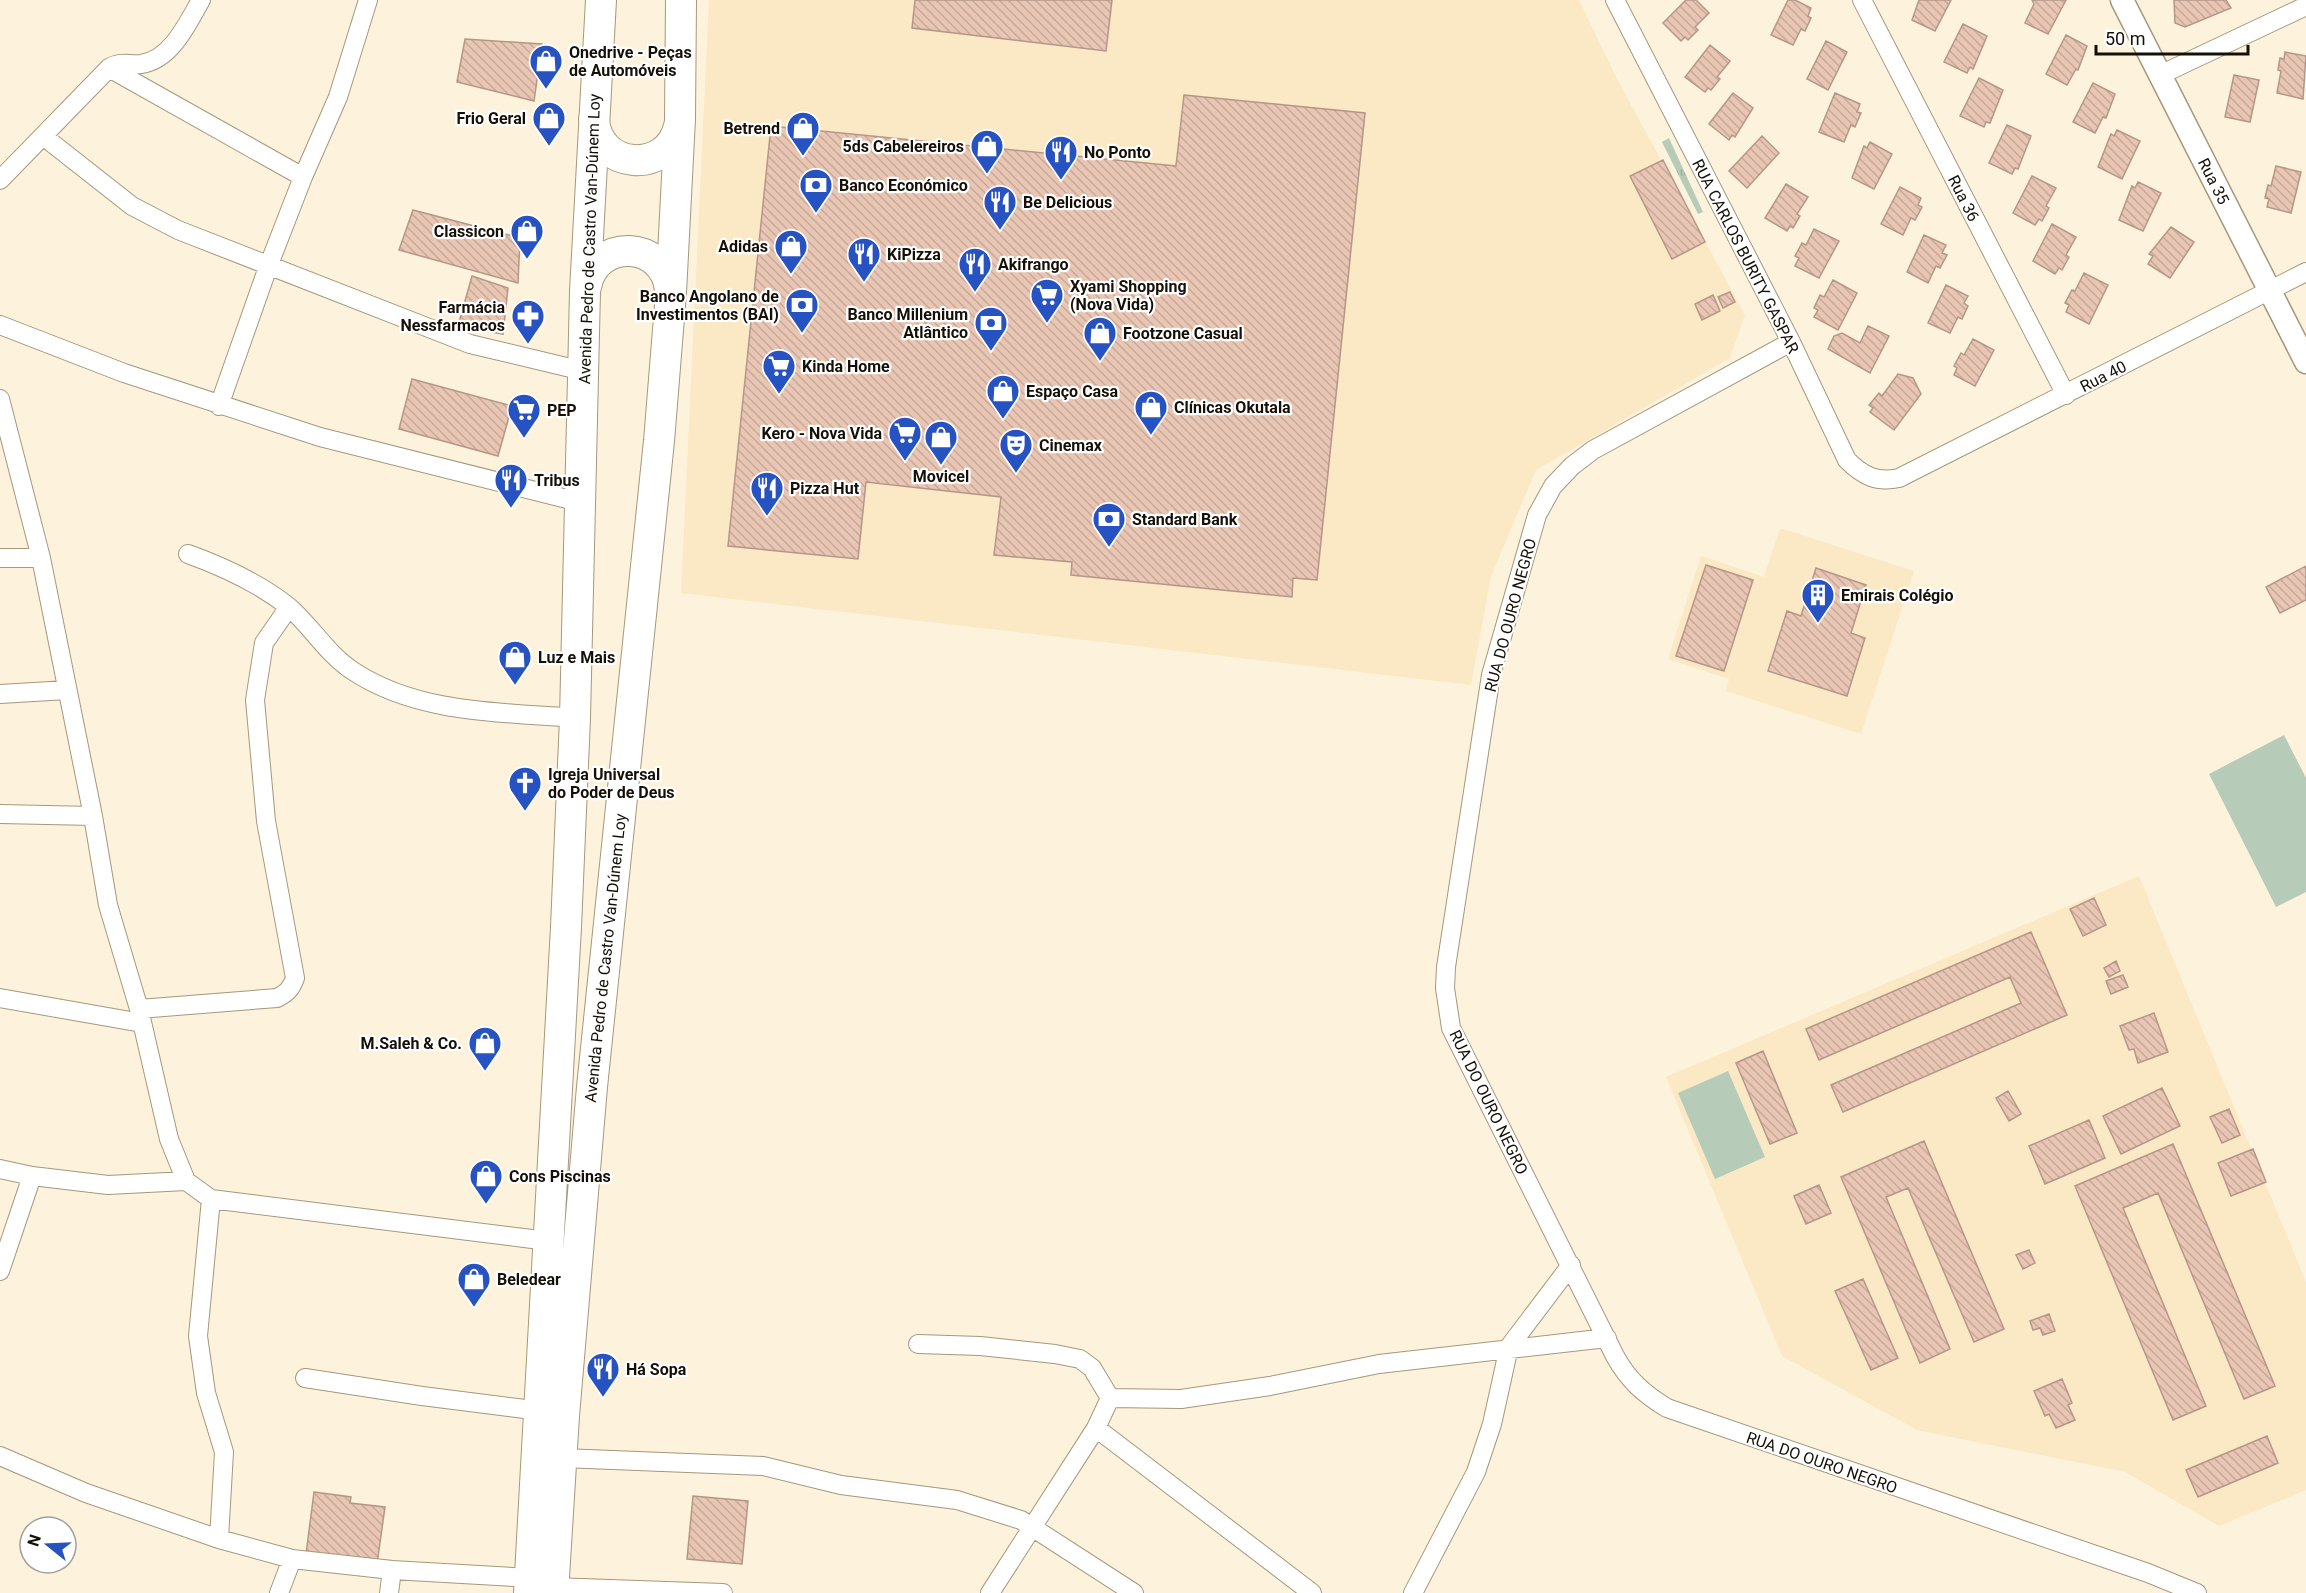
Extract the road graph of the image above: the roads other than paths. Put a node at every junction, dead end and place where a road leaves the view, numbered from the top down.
1 (201, 0) edge
2 (368, 0) edge
3 (601, 0) edge
4 (681, 0) edge
5 (1615, 0) edge
6 (1862, 0) edge
7 (2122, 0) edge
8 (2306, 6) edge
9 (109, 68) junction
10 (2160, 75) junction
11 (594, 116) junction
12 (680, 118) junction
13 (43, 136) junction
14 (303, 177) junction
15 (0, 180) edge
16 (268, 267) junction
17 (2306, 272) edge
18 (585, 291) junction
19 (2270, 291) junction
20 (671, 293) junction
21 (0, 325) edge
22 (1791, 342) junction
23 (2306, 362) edge
24 (583, 371) junction
25 (2066, 395) junction
26 (0, 399) edge
27 (219, 406) junction
28 (1899, 478) joint
29 (579, 502) junction
30 (188, 554) dead end
31 (0, 558) edge
32 (41, 558) junction
33 (288, 607) junction
34 (67, 690) junction
35 (0, 694) edge
36 (575, 718) junction
37 (0, 814) edge
38 (93, 816) junction
39 (0, 998) edge
40 (141, 1016) junction
41 (0, 1169) edge
42 (32, 1176) junction
43 (186, 1180) junction
44 (211, 1199) junction
45 (548, 1241) junction
46 (1570, 1266) junction
47 (0, 1271) edge
48 (1607, 1338) junction
49 (918, 1344) dead end
50 (1509, 1347) junction
51 (305, 1378) dead end
52 (1110, 1398) junction
53 (541, 1411) junction
54 (1096, 1428) junction
55 (0, 1456) edge
56 (562, 1458) junction
57 (1034, 1528) junction
58 (219, 1539) junction
59 (292, 1559) junction
60 (392, 1570) junction
61 (542, 1588) edge
62 (279, 1593) edge
63 (389, 1593) edge
64 (723, 1593) edge
65 (990, 1593) edge
66 (1134, 1593) edge
67 (1312, 1593) edge
68 (1413, 1593) edge
69 (2197, 1593) edge

1 - 9 street
2 - 14 street
3 - 11 highway, Avenida Pedro de Castro Van-Dúnem Loy
4 - 12 highway, Avenida Pedro de Castro Van-Dúnem Loy
5 - 22 street, RUA CARLOS BURITY GASPAR
6 - 25 street, Rua 36
7 - 10 street, Rua 35
8 - 10 street
9 - 13 street
9 - 14 street
10 - 19 street, Rua 35
11 - 12 highway
11 - 18 highway, Avenida Pedro de Castro Van-Dúnem Loy
12 - 20 highway, Avenida Pedro de Castro Van-Dúnem Loy
13 - 15 street
13 - 16 street
14 - 16 street
16 - 24 street
16 - 27 street
17 - 19 street, Rua 40
18 - 20 highway
18 - 24 highway, Avenida Pedro de Castro Van-Dúnem Loy
19 - 23 street, Rua 35
19 - 25 street, Rua 40
20 - 56 highway, Avenida Pedro de Castro Van-Dúnem Loy
21 - 27 street
22 - 28 street, RUA CARLOS BURITY GASPAR
22 - 46 street, RUA DO OURO NEGRO
24 - 29 highway, Avenida Pedro de Castro Van-Dúnem Loy
25 - 28 street, Rua 40
26 - 32 street
27 - 29 street
29 - 36 highway, Avenida Pedro de Castro Van-Dúnem Loy
30 - 33 street
31 - 32 street
32 - 34 street
33 - 36 street
33 - 40 street
34 - 35 street
34 - 38 street
36 - 45 highway, Avenida Pedro de Castro Van-Dúnem Loy
37 - 38 street
38 - 40 street
39 - 40 street
40 - 43 street
41 - 42 street
42 - 43 street
42 - 47 street
43 - 44 street
44 - 45 street
44 - 58 street
45 - 53 highway, Avenida Pedro de Castro Van-Dúnem Loy
46 - 48 street, RUA DO OURO NEGRO
46 - 50 street
48 - 50 street
48 - 69 street, RUA DO OURO NEGRO
49 - 52 street
50 - 52 street
50 - 68 street
51 - 53 street
52 - 54 street
53 - 61 highway, Avenida Pedro de Castro Van-Dúnem Loy
54 - 57 street
54 - 67 street
55 - 58 street
56 - 57 street
56 - 61 highway, Avenida Pedro de Castro Van-Dúnem Loy
57 - 65 street
57 - 66 street
58 - 59 street
59 - 60 street
59 - 62 street
60 - 61 street
60 - 63 street
61 - 64 street

